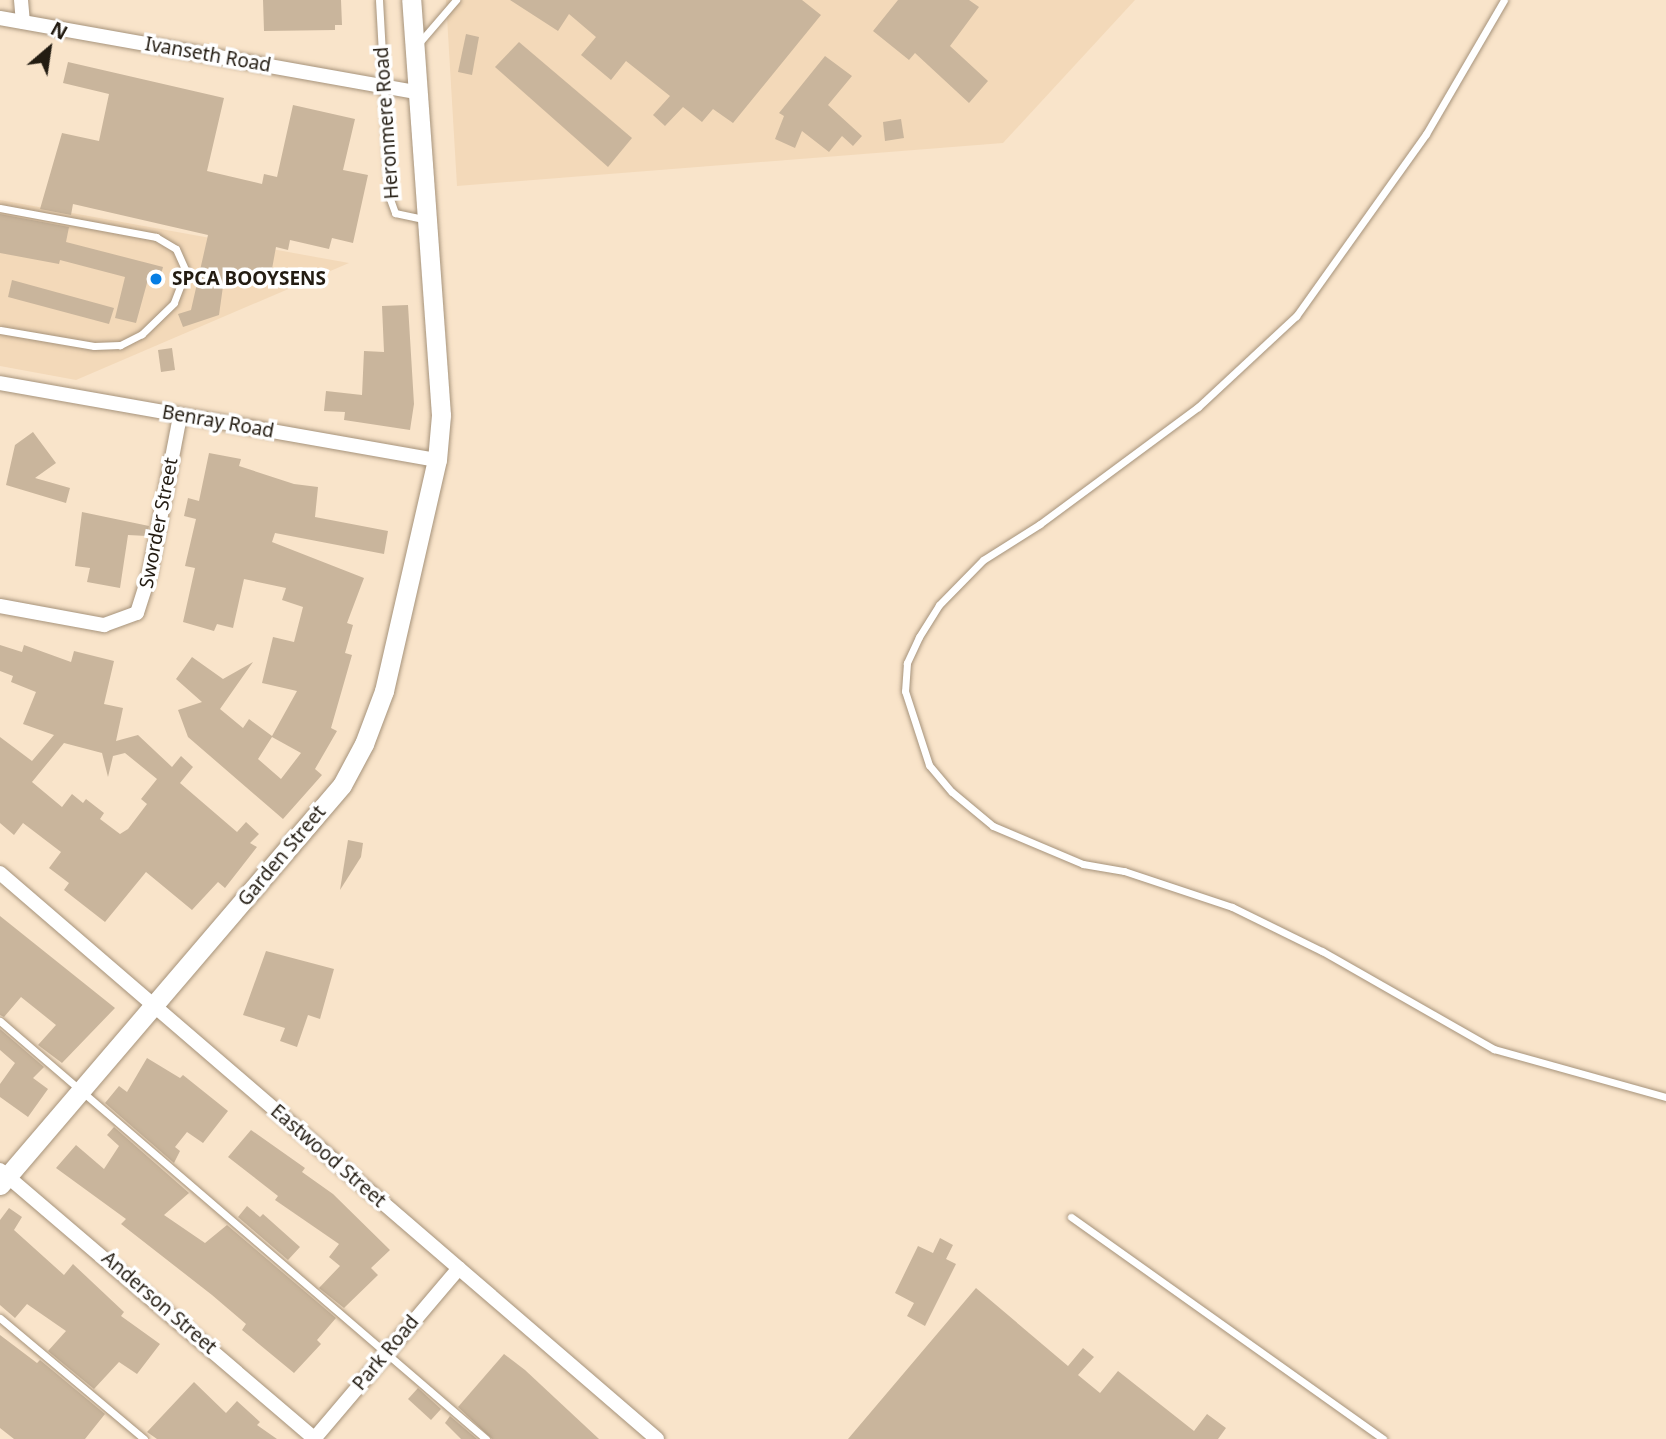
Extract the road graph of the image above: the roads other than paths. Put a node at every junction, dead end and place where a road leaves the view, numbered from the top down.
1 (21, 0) edge
2 (379, 0) edge
3 (411, 0) edge
4 (456, 0) edge
5 (1504, 0) edge
6 (0, 18) edge
7 (23, 22) junction
8 (414, 49) junction
9 (382, 86) junction
10 (417, 92) junction
11 (0, 208) edge
12 (427, 220) junction
13 (0, 330) edge
14 (0, 383) edge
15 (180, 416) junction
16 (437, 460) junction
17 (0, 606) edge
18 (0, 873) edge
19 (153, 1005) junction
20 (0, 1021) edge
21 (81, 1092) junction
22 (1666, 1097) edge
23 (3, 1177) edge
24 (1071, 1217) dead end
25 (459, 1268) junction
26 (0, 1318) edge
27 (387, 1350) junction
28 (144, 1439) edge
29 (314, 1439) edge
30 (486, 1439) edge
31 (657, 1439) edge
32 (1383, 1439) edge

1 - 7 street
2 - 9 lane, Heronmere Road
3 - 8 street, Heronmere Road
4 - 8 lane
5 - 22 lane
6 - 7 street, Ivanseth Road
7 - 9 street, Ivanseth Road
8 - 10 street, Heronmere Road
9 - 10 street, Ivanseth Road
9 - 12 lane, Heronmere Road
10 - 12 street, Heronmere Road
11 - 13 lane
12 - 16 street, Heronmere Road
14 - 15 street, Benray Road
15 - 16 street, Benray Road
15 - 17 street, Sworder Street
16 - 19 street, Garden Street
18 - 19 street, Eastwood Street
19 - 21 street, Garden Street
19 - 25 street, Eastwood Street
20 - 21 lane
21 - 23 street, Garden Street
21 - 27 lane
23 - 29 street, Anderson Street
24 - 32 lane
25 - 27 street, Park Road
25 - 31 street, Eastwood Street
26 - 28 lane
27 - 29 street, Park Road
27 - 30 lane

